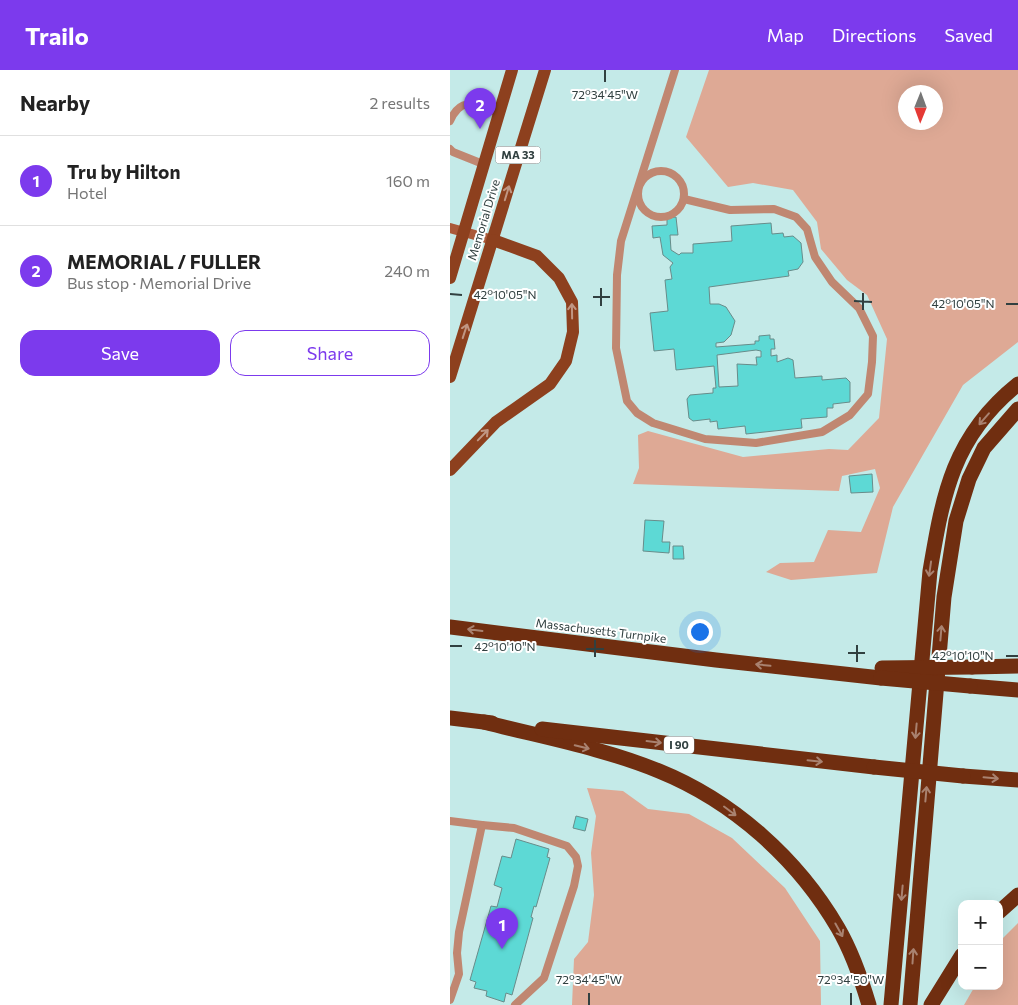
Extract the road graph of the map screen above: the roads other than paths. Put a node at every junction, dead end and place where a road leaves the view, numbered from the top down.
1 (512, 70) edge
2 (545, 70) edge
3 (675, 70) edge
4 (499, 113) junction
5 (450, 121) edge
6 (450, 149) edge
7 (483, 164) junction
8 (638, 188) junction
9 (684, 199) junction
10 (450, 228) edge
11 (465, 231) junction
12 (493, 240) junction
13 (450, 278) edge
14 (450, 377) edge
15 (1018, 384) edge
16 (1018, 409) edge
17 (450, 470) edge
18 (450, 627) edge
19 (1018, 666) edge
20 (881, 673) junction
21 (1018, 690) edge
22 (450, 718) edge
23 (484, 722) junction
24 (1018, 780) edge
25 (450, 821) edge
26 (482, 825) junction
27 (1018, 895) edge
28 (1003, 908) edge
29 (958, 961) edge
30 (450, 1000) edge
31 (515, 1005) edge
32 (869, 1005) edge
33 (891, 1005) edge
34 (910, 1005) edge
35 (931, 1005) edge

1 - 4 main road, Memorial Drive / MA 33
12 -> 2 main road, Memorial Drive / MA 33
3 - 8 lane
4 - 5 lane
4 - 7 main road, Memorial Drive / MA 33
6 - 7 lane
7 - 11 main road, Memorial Drive / MA 33
8 - 9 lane
8 - 9 lane
8 - 9 lane
10 - 11 main road
11 - 12 main road
11 - 13 main road, Memorial Drive / MA 33
14 -> 12 main road, Memorial Drive / MA 33
17 -> 12 main road
15 -> 33 highway
34 -> 16 highway
20 -> 18 highway, Massachusetts Turnpike
19 - 20 highway, bridge
20 - 21 highway, bridge
22 - 23 highway, I 90
23 -> 24 highway, I 90, bridge
23 -> 32 highway
25 - 26 lane
26 - 30 lane
26 - 31 lane
27 - 28 highway
29 - 35 highway

